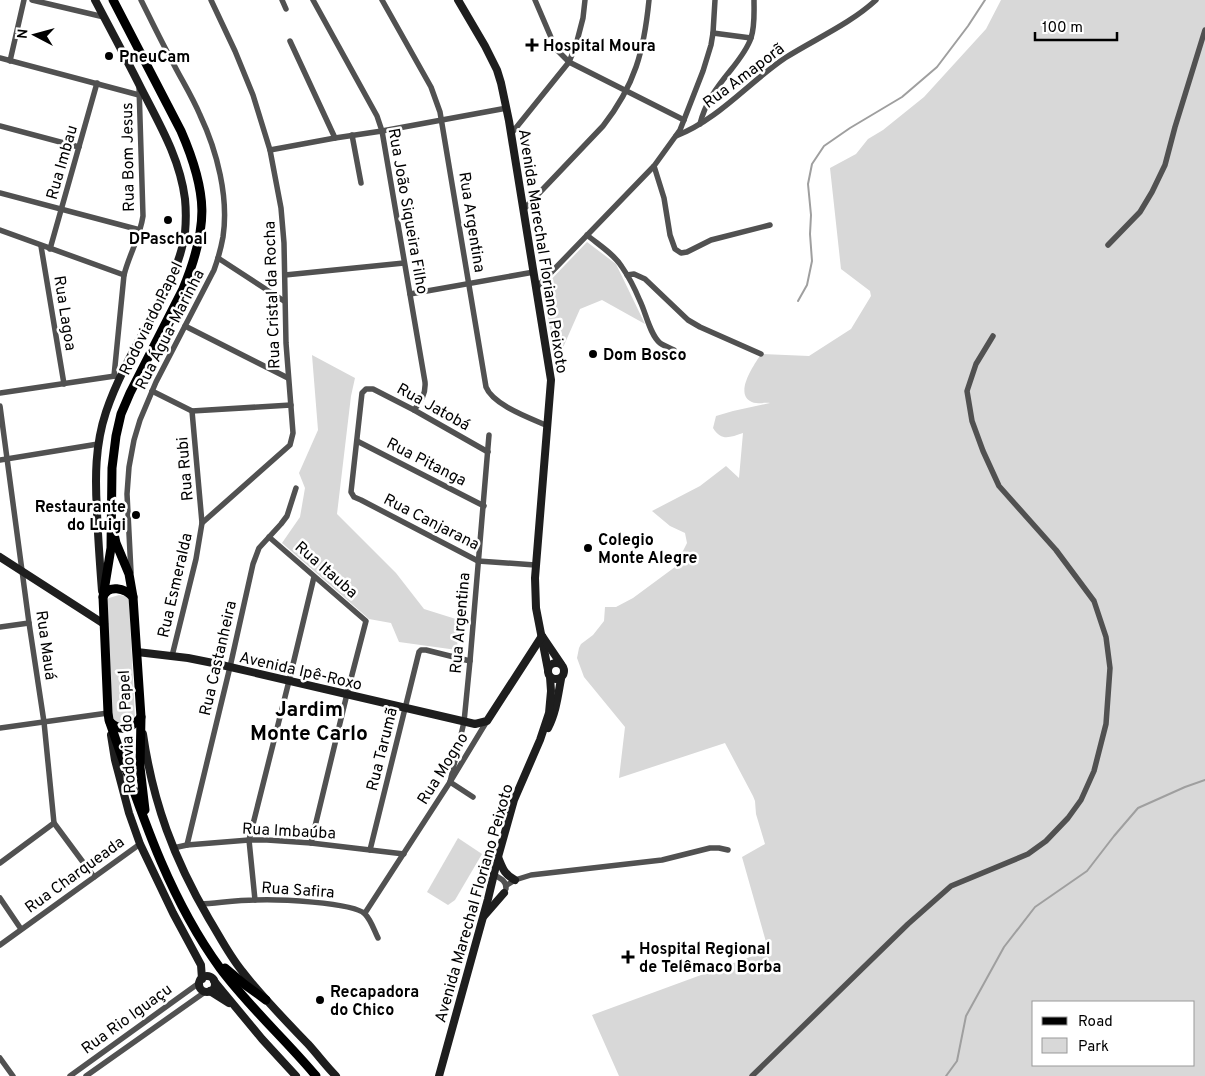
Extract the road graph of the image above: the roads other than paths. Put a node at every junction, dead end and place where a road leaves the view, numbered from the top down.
1 (24, 0) edge
2 (32, 0) edge
3 (95, 0) edge
4 (113, 0) edge
5 (140, 0) edge
6 (210, 0) edge
7 (282, 0) edge
8 (313, 0) edge
9 (382, 0) edge
10 (458, 0) edge
11 (535, 0) edge
12 (585, 0) edge
13 (649, 0) edge
14 (715, 0) edge
15 (754, 0) edge
16 (876, 0) edge
17 (286, 9) dead end
18 (104, 17) junction
19 (1205, 30) edge
20 (713, 33) junction
21 (751, 38) junction
22 (290, 41) dead end
23 (0, 58) edge
24 (10, 61) junction
25 (569, 62) junction
26 (97, 83) junction
27 (139, 84) junction
28 (626, 91) junction
29 (139, 95) junction
30 (507, 108) junction
31 (442, 120) junction
32 (684, 120) junction
33 (700, 124) junction
34 (0, 126) edge
35 (382, 131) junction
36 (511, 134) junction
37 (352, 135) junction
38 (676, 136) junction
39 (335, 138) junction
40 (80, 147) junction
41 (270, 150) junction
42 (654, 166) junction
43 (361, 182) dead end
44 (0, 193) edge
45 (62, 209) junction
46 (524, 209) junction
47 (770, 225) dead end
48 (0, 230) edge
49 (140, 230) junction
50 (587, 235) junction
51 (1108, 244) dead end
52 (41, 246) junction
53 (50, 249) junction
54 (218, 258) junction
55 (404, 263) junction
56 (534, 272) junction
57 (285, 275) junction
58 (627, 275) junction
59 (124, 276) junction
60 (469, 284) junction
61 (537, 287) junction
62 (410, 294) junction
63 (284, 301) junction
64 (185, 326) junction
65 (993, 336) dead end
66 (674, 350) dead end
67 (761, 354) dead end
68 (122, 374) junction
69 (114, 376) junction
70 (288, 378) junction
71 (64, 384) junction
72 (152, 391) junction
73 (0, 393) edge
74 (291, 405) junction
75 (0, 406) edge
76 (414, 410) junction
77 (192, 411) junction
78 (548, 426) junction
79 (489, 435) dead end
80 (292, 440) joint
81 (357, 441) junction
82 (98, 444) junction
83 (488, 452) junction
84 (7, 459) junction
85 (0, 460) edge
86 (296, 488) dead end
87 (484, 506) junction
88 (112, 516) junction
89 (202, 523) junction
90 (269, 537) junction
91 (0, 556) edge
92 (478, 561) junction
93 (535, 565) junction
94 (23, 572) junction
95 (314, 577) junction
96 (133, 597) junction
97 (103, 598) junction
98 (29, 623) junction
99 (104, 624) junction
100 (0, 627) edge
101 (542, 636) junction
102 (137, 652) junction
103 (553, 652) junction
104 (172, 656) junction
105 (470, 661) junction
106 (561, 664) junction
107 (230, 667) junction
108 (548, 671) junction
109 (561, 679) junction
110 (289, 680) junction
111 (347, 694) junction
112 (405, 708) junction
113 (108, 717) junction
114 (141, 717) junction
115 (487, 721) junction
116 (44, 722) junction
117 (464, 722) junction
118 (0, 728) edge
119 (540, 740) junction
120 (450, 782) junction
121 (473, 797) dead end
122 (54, 823) junction
123 (148, 829) junction
124 (249, 840) junction
125 (311, 843) junction
126 (140, 844) junction
127 (187, 845) junction
128 (173, 848) junction
129 (370, 850) junction
130 (728, 850) dead end
131 (404, 854) junction
132 (498, 857) junction
133 (0, 863) edge
134 (494, 875) junction
135 (94, 877) junction
136 (515, 880) junction
137 (505, 889) junction
138 (0, 898) edge
139 (488, 899) junction
140 (255, 900) junction
141 (200, 904) junction
142 (364, 913) junction
143 (482, 917) junction
144 (21, 929) junction
145 (378, 938) dead end
146 (0, 944) edge
147 (213, 957) junction
148 (200, 981) junction
149 (214, 981) junction
150 (208, 992) junction
151 (266, 1000) junction
152 (235, 1007) junction
153 (0, 1058) edge
154 (13, 1076) edge
155 (70, 1076) edge
156 (86, 1076) edge
157 (296, 1076) edge
158 (316, 1076) edge
159 (336, 1076) edge
160 (439, 1076) edge
161 (752, 1076) edge

1 - 24 street
2 - 18 street
3 - 18 main road
4 - 88 main road, Rodovia do Papel
5 - 54 street, Rua Água-Marinha
6 - 41 street, Rua Cristal da Rocha
7 - 17 street
8 - 35 street, Rua João Siqueira Filho
9 - 31 street, Rua Argentina
10 - 30 main road, Avenida Marechal Floriano Peixoto
11 - 25 street
12 - 25 street
13 - 28 street
14 - 20 street
15 - 21 street
16 - 33 street, Rua Amaporã
18 - 27 main road
19 - 51 street
20 - 21 street
20 - 32 street
21 - 33 street
22 - 39 street
23 - 24 street
24 - 26 street
25 - 28 street
25 - 36 street
26 - 29 street
26 - 40 street, Rua Imbau
27 - 29 street, Rua Bom Jesus
27 - 68 main road
28 - 32 street
28 - 46 street
29 - 49 street, Rua Bom Jesus
30 - 31 street
30 - 36 main road, Avenida Marechal Floriano Peixoto
31 - 35 street
31 - 60 street, Rua Argentina
32 - 38 street
33 - 38 street, Rua Amaporã
34 - 40 street
35 - 37 street
35 - 55 street, Rua João Siqueira Filho
36 - 46 main road, Avenida Marechal Floriano Peixoto
37 - 39 street
37 - 43 street
38 - 42 street
39 - 41 street
40 - 45 street, Rua Imbau
41 - 57 street, Rua Cristal da Rocha
42 - 47 street
42 - 50 street
44 - 45 street
45 - 49 street
45 - 53 street, Rua Imbau
46 - 56 main road, Avenida Marechal Floriano Peixoto
48 - 52 street
49 - 59 street, Rua Bom Jesus
50 - 58 street
50 - 61 street
52 - 53 street
52 - 71 street, Rua Lagoa
53 - 59 street
54 - 63 street
54 - 64 street, Rua Água-Marinha
55 - 57 street
55 - 62 street, Rua João Siqueira Filho
56 - 60 street
56 - 61 main road, Avenida Marechal Floriano Peixoto
57 - 63 street, Rua Cristal da Rocha
58 - 66 street
58 - 67 street
59 - 69 street, Rua Bom Jesus
60 - 62 street
60 - 78 street, Rua Argentina
61 - 78 main road, Avenida Marechal Floriano Peixoto
62 - 76 street, Rua João Siqueira Filho
63 - 70 street, Rua Cristal da Rocha
64 - 70 street
64 - 72 street, Rua Água-Marinha
65 - 161 street
68 - 69 street
68 - 82 main road
69 - 71 street
70 - 74 street, Rua Cristal da Rocha
71 - 73 street
72 - 77 street
72 - 96 street, Rua Água-Marinha
74 - 77 street
74 - 80 street, Rua Cristal da Rocha
75 - 84 street, Rua Mauá
76 - 81 street, Rua Jatobá
76 - 83 street, Rua Jatobá
77 - 89 street, Rua Rubi
78 - 93 main road, Avenida Marechal Floriano Peixoto
79 - 83 street, Rua Argentina
80 - 89 street, Rua Esmeralda
81 - 87 street, Rua Pitanga
81 - 92 street, Rua Canjarana
82 - 84 street
82 - 97 main road
83 - 87 street, Rua Argentina
84 - 85 street
84 - 94 street, Rua Mauá
86 - 90 street, Rua Castanheira
87 - 92 street, Rua Argentina
88 - 96 main road, Rodovia do Papel
88 - 97 main road, Rodovia do Papel
89 - 104 street, Rua Esmeralda
90 - 95 street, Rua Itauba
90 - 107 street, Rua Castanheira
91 - 94 main road
92 - 93 street, Rua Canjarana
92 - 105 street, Rua Argentina
93 - 101 main road, Avenida Marechal Floriano Peixoto
94 - 98 street, Rua Mauá
94 - 99 main road
95 - 110 street
95 - 111 street, Rua Itauba
96 - 97 main road
96 - 102 main road, Rodovia do Papel
97 - 99 main road, Rodovia do Papel
98 - 100 street
98 - 116 street, Rua Mauá
99 - 113 main road, Rodovia do Papel
101 - 103 main road, Avenida Marechal Floriano Peixoto
101 - 108 main road, Avenida Marechal Floriano Peixoto
101 - 115 main road, Rua Mogno
102 - 104 main road, Avenida Ipê-Roxo
102 - 114 main road, Rodovia do Papel
103 - 106 main road, Avenida Marechal Floriano Peixoto
103 - 108 main road
104 - 107 main road, Avenida Ipê-Roxo
105 - 112 street, Rua Tarumã
105 - 117 street, Rua Argentina
106 - 108 main road
106 - 109 main road
107 - 110 main road, Avenida Ipê-Roxo
107 - 127 street, Rua Castanheira
108 - 109 main road
108 - 119 main road, Avenida Marechal Floriano Peixoto
109 - 119 main road, Avenida Marechal Floriano Peixoto
110 - 111 main road, Avenida Ipê-Roxo
110 - 124 street
111 - 112 main road, Avenida Ipê-Roxo
111 - 125 street
112 - 117 main road, Avenida Ipê-Roxo
112 - 129 street, Rua Tarumã
113 - 114 main road
113 - 116 street
113 - 123 main road, Rodovia do Papel
113 - 126 main road
114 - 123 main road, Rodovia do Papel
114 - 128 main road
115 - 117 main road, Avenida Ipê-Roxo
115 - 120 street, Rua Mogno
116 - 118 street
116 - 122 street, Rua Mauá
117 - 120 street, Rua Argentina
119 - 132 main road, Avenida Marechal Floriano Peixoto
120 - 121 street
120 - 131 street, Rua Mogno
122 - 133 street
122 - 135 street
123 - 147 main road, Rodovia do Papel
124 - 125 street, Rua Imbaúba
124 - 127 street, Rua Imbaúba
124 - 140 street
125 - 129 street, Rua Imbaúba
126 - 135 street, Rua Charqueada
126 - 148 main road
127 - 128 street, Rua Imbaúba
128 - 141 main road
129 - 131 street, Rua Imbaúba
130 - 136 street
131 - 142 street, Rua Mogno
132 - 134 main road, Avenida Marechal Floriano Peixoto
132 - 136 main road
134 - 137 street
134 - 139 main road, Avenida Marechal Floriano Peixoto
135 - 144 street, Rua Charqueada
136 - 137 street
137 - 139 street
137 - 143 main road
138 - 144 street
139 - 143 main road, Avenida Marechal Floriano Peixoto
140 - 141 street, Rua Safira
140 - 142 street, Rua Safira
141 - 151 main road
142 - 145 street
143 - 160 main road, Avenida Marechal Floriano Peixoto
144 - 146 street, Rua Charqueada
147 - 151 main road
147 - 158 main road, Rodovia do Papel
148 - 149 main road
148 - 150 main road
148 - 155 street, Rua Rio Iguaçu
149 - 150 main road
149 - 152 main road
150 - 152 main road
150 - 156 street, Rua Rio Iguaçu
151 - 159 main road
152 - 157 main road
153 - 154 street

